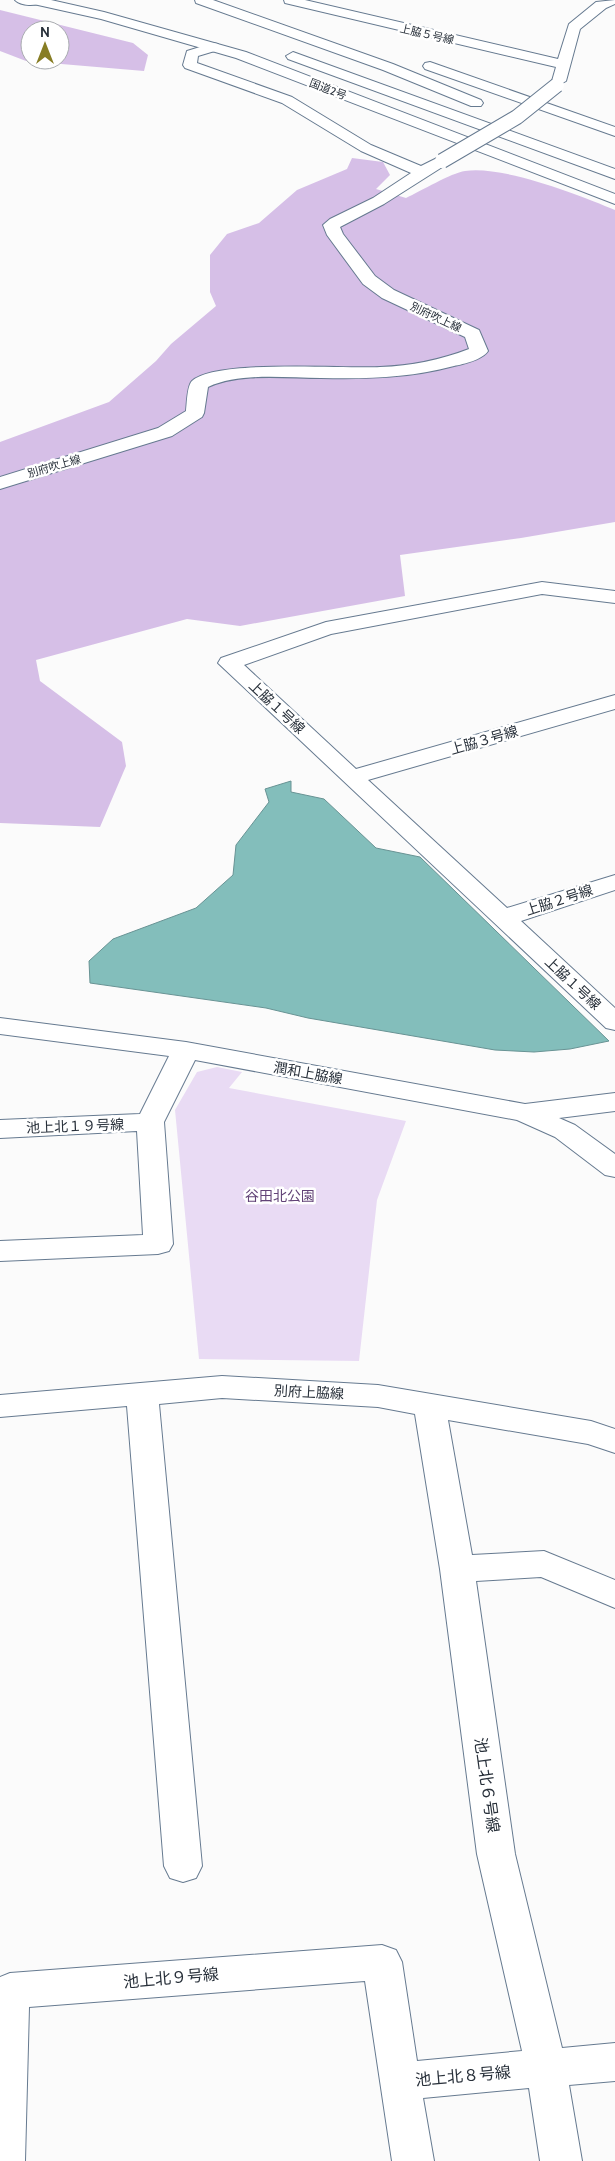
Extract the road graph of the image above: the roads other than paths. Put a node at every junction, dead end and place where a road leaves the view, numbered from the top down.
1 (21, 0) edge
2 (36, 0) edge
3 (94, 0) edge
4 (201, 0) edge
5 (239, 0) edge
6 (290, 0) edge
7 (615, 0) edge
8 (277, 12) dead end
9 (161, 18) dead end
10 (213, 47) junction
11 (282, 53) dead end
12 (418, 62) dead end
13 (565, 65) junction
14 (533, 127) dead end
15 (615, 132) edge
16 (579, 146) dead end
17 (615, 160) edge
18 (420, 171) junction
19 (615, 174) edge
20 (615, 199) edge
21 (0, 483) edge
22 (615, 597) edge
23 (615, 702) edge
24 (352, 777) junction
25 (615, 882) edge
26 (503, 918) junction
27 (615, 1022) edge
28 (0, 1026) edge
29 (186, 1050) junction
30 (615, 1102) edge
31 (525, 1113) junction
32 (150, 1122) junction
33 (0, 1129) edge
34 (615, 1168) edge
35 (0, 1251) edge
36 (142, 1394) junction
37 (430, 1405) junction
38 (0, 1406) edge
39 (615, 1441) edge
40 (457, 1569) junction
41 (615, 1595) edge
42 (183, 1866) dead end
43 (615, 2062) edge
44 (546, 2068) junction
45 (400, 2081) junction
46 (4, 2161) edge
47 (413, 2161) edge
48 (561, 2161) edge

1 - 2 main road, 国道2号
2 - 10 main road, 国道2号
3 - 9 main road
4 - 14 main road
5 - 8 main road
6 - 13 main road, 上脇５号線
7 - 13 main road, 別府吹上線
10 - 18 main road
10 - 20 main road, 国道2号
11 - 19 main road
12 - 15 main road
13 - 18 main road, 別府吹上線, bridge
16 - 17 main road
18 - 21 main road, 別府吹上線
22 - 24 main road, 上脇１号線
23 - 24 main road, 上脇３号線
24 - 26 main road, 上脇１号線
25 - 26 main road, 上脇２号線
26 - 27 main road, 上脇１号線
28 - 29 main road, 潤和上脇線
29 - 31 main road, 潤和上脇線
29 - 32 main road
30 - 31 main road, 潤和上脇線
31 - 34 main road
32 - 33 main road, 池上北１９号線
32 - 35 main road
36 - 37 main road, 別府上脇線
36 - 38 main road, 別府上脇線
36 - 42 main road
37 - 39 main road, 別府上脇線
37 - 40 main road, 池上北６号線
40 - 41 main road
40 - 44 main road, 池上北６号線
43 - 44 main road, 池上北８号線
44 - 45 main road, 池上北８号線
44 - 48 main road, 池上北６号線
45 - 46 main road, 池上北９号線
45 - 47 main road, 池上北８号線

